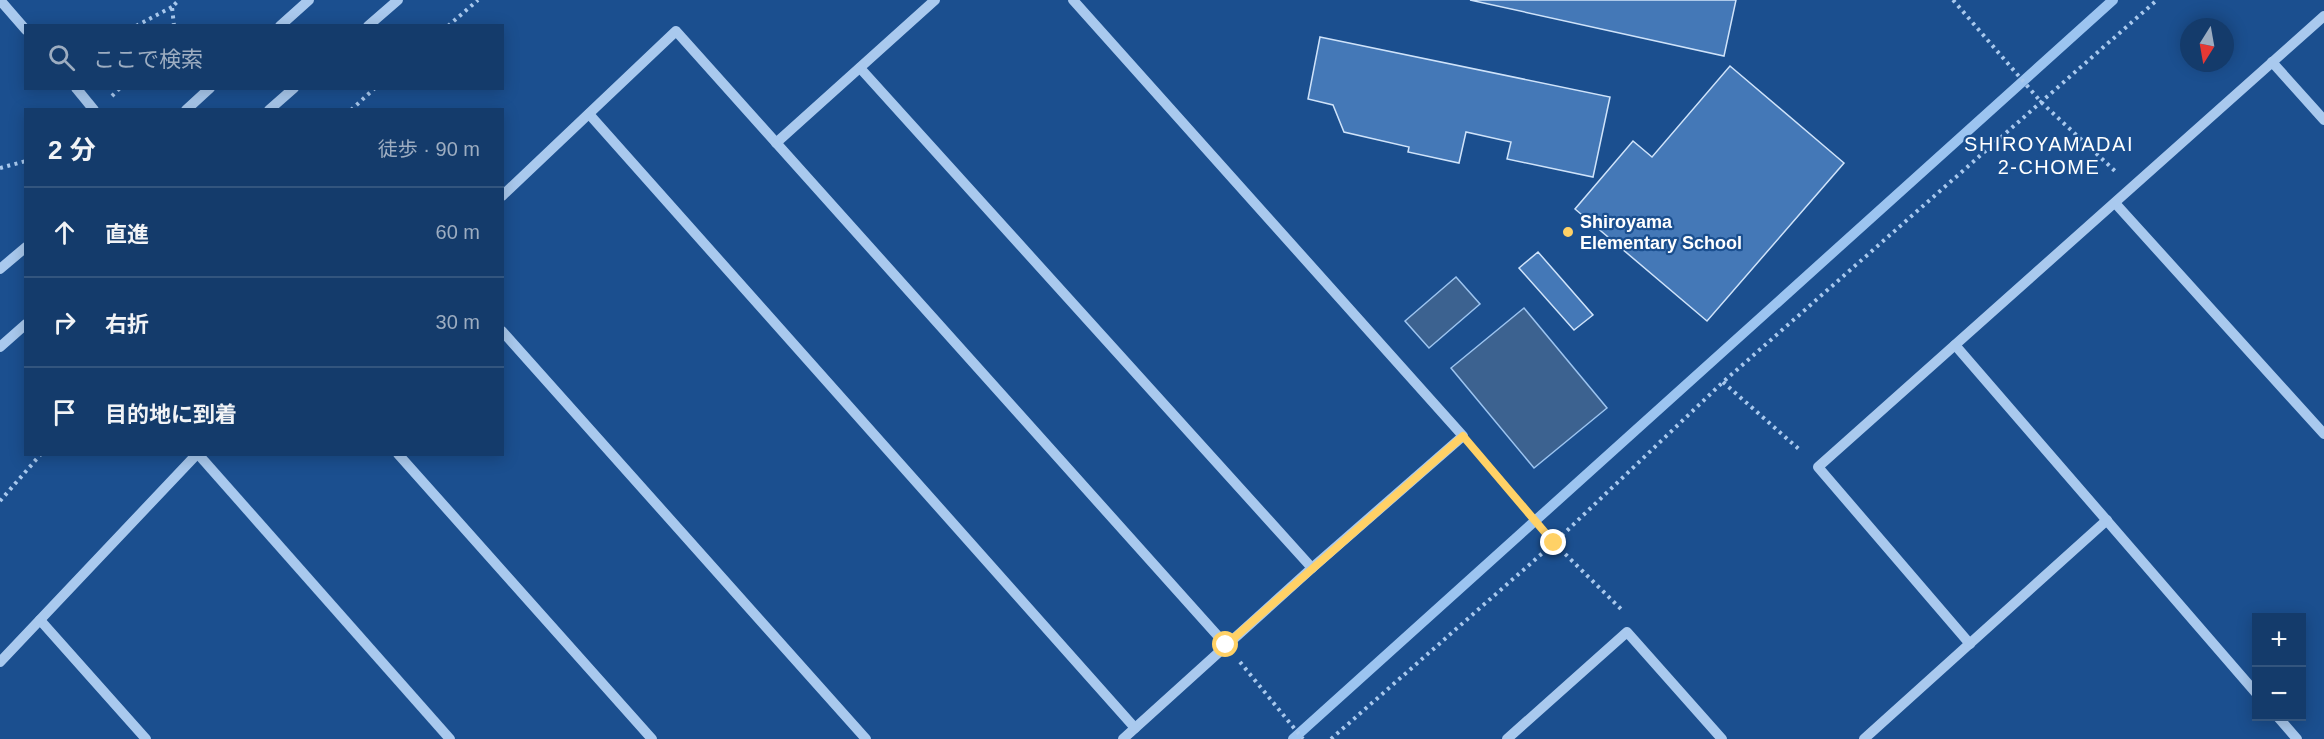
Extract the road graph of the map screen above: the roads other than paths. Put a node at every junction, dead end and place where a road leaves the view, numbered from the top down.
1 (0, 0) edge
2 (309, 0) edge
3 (398, 0) edge
4 (936, 0) edge
5 (1073, 0) edge
6 (2324, 16) edge
7 (282, 24) edge
8 (370, 24) edge
9 (23, 27) edge
10 (2272, 62) junction
11 (860, 68) junction
12 (78, 90) edge
13 (208, 90) edge
14 (292, 90) edge
15 (92, 108) edge
16 (188, 108) edge
17 (271, 108) edge
18 (589, 114) junction
19 (2324, 120) edge
20 (776, 142) junction
21 (504, 194) edge
22 (2115, 202) junction
23 (24, 249) edge
24 (0, 268) edge
25 (24, 326) edge
26 (504, 333) edge
27 (1955, 345) junction
28 (0, 347) edge
29 (2324, 434) edge
30 (196, 456) edge
31 (200, 456) edge
32 (400, 456) edge
33 (2107, 520) junction
34 (1312, 568) junction
35 (40, 620) junction
36 (1970, 644) junction
37 (1226, 645) junction
38 (0, 662) edge
39 (2252, 688) edge
40 (2281, 721) edge
41 (1135, 728) junction
42 (146, 739) edge
43 (450, 739) edge
44 (652, 739) edge
45 (866, 739) edge
46 (1123, 739) edge
47 (1507, 739) edge
48 (1722, 739) edge
49 (1864, 739) edge
50 (2297, 739) edge

1 - 9 street
2 - 7 street
3 - 8 street
4 - 11 street
5 - 34 street
6 - 10 street
10 - 19 street
10 - 22 street
11 - 20 street
11 - 34 street
12 - 15 street
13 - 16 street
14 - 17 street
18 - 20 street
18 - 21 street
18 - 41 street
20 - 37 street
22 - 27 street
22 - 29 street
23 - 24 street
25 - 28 street
26 - 45 street
27 - 33 street
27 - 36 street
30 - 35 street
31 - 43 street
32 - 44 street
33 - 36 street
33 - 39 street
34 - 37 street
35 - 38 street
35 - 42 street
36 - 49 street
37 - 41 street
40 - 50 street
41 - 46 street
47 - 48 street

